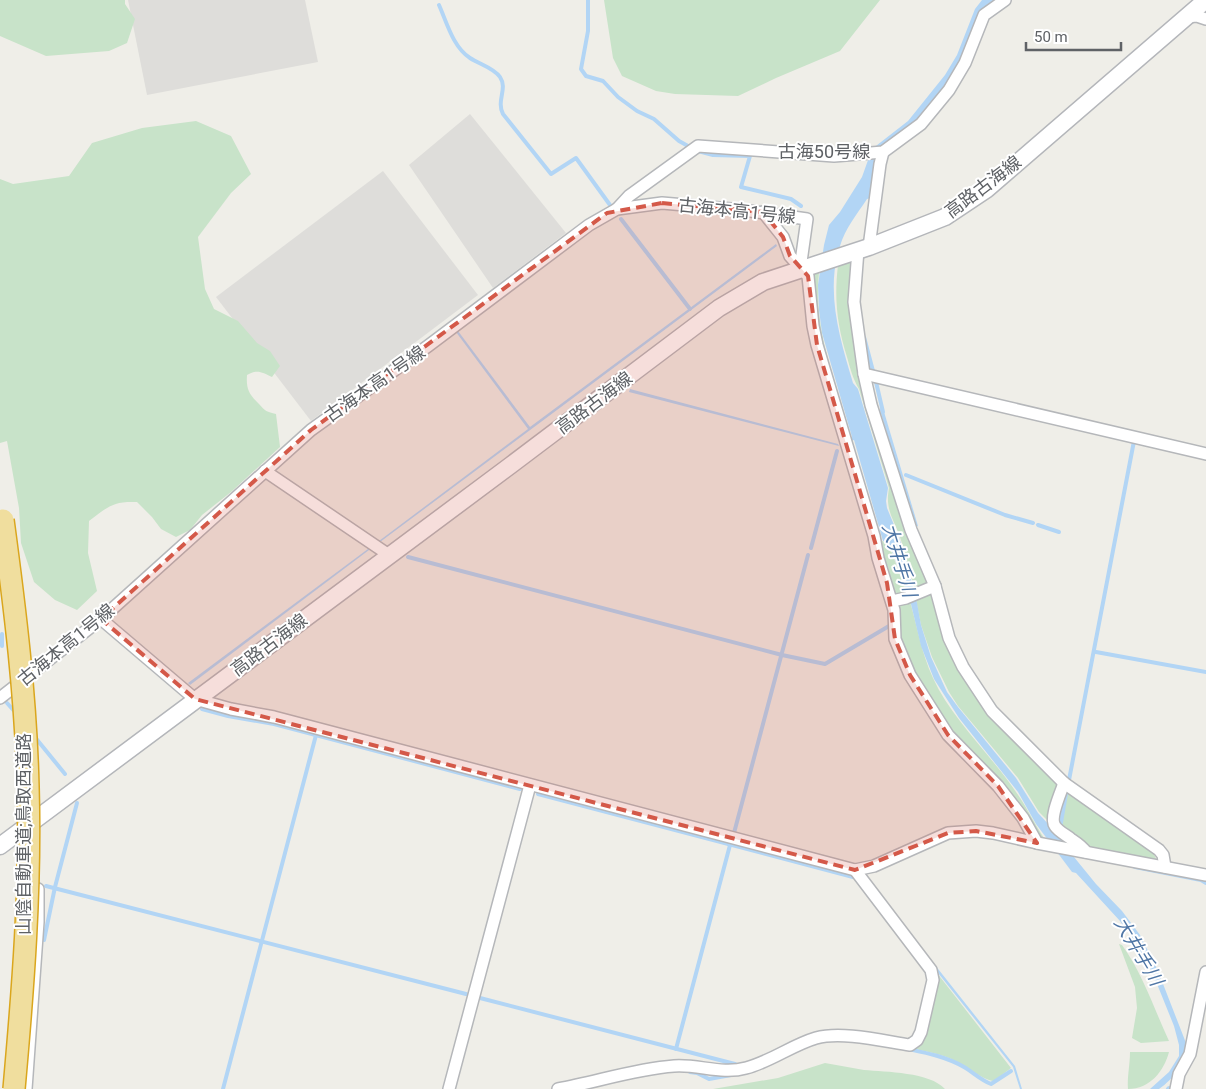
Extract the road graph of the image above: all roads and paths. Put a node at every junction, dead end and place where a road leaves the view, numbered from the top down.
1 (1005, 0) edge
2 (1206, 0) edge
3 (1186, 17) junction
4 (1206, 19) edge
5 (883, 152) junction
6 (617, 209) junction
7 (763, 212) junction
8 (859, 250) junction
9 (808, 267) junction
10 (864, 374) junction
11 (1206, 454) edge
12 (265, 471) junction
13 (3, 520) dead end
14 (389, 555) junction
15 (0, 563) edge
16 (935, 586) junction
17 (892, 601) junction
18 (101, 619) junction
19 (0, 698) edge
20 (195, 699) junction
21 (1064, 783) junction
22 (530, 785) junction
23 (39, 816) junction
24 (1040, 844) junction
25 (0, 846) edge
26 (1086, 852) junction
27 (1165, 867) junction
28 (855, 870) junction
29 (1206, 875) edge
30 (1206, 972) edge
31 (5, 1089) edge
32 (14, 1089) edge
33 (26, 1089) edge
34 (449, 1089) edge
35 (558, 1089) edge
36 (1176, 1089) edge

1 - 5 street, 古海50号線
2 - 3 main road, 高路古海線
3 - 4 street
3 - 8 main road, 高路古海線
5 - 6 street, 古海50号線
5 - 8 street
6 - 7 street, 古海本高1号線
6 - 12 street, 古海本高1号線
7 - 9 street
7 - 9 street, 古海本高1号線
8 - 9 main road, 高路古海線
8 - 10 street
9 - 14 main road, 高路古海線
9 - 17 street
10 - 11 street
10 - 16 street
12 - 14 street
12 - 18 street, 古海本高1号線
13 - 32 highway, 山陰自動車道;鳥取西道路, bridge
14 - 20 main road, 高路古海線
15 - 31 highway, 山陰自動車道;鳥取西道路
16 - 17 street
16 - 21 street
17 - 24 street
18 - 19 street, 古海本高1号線
18 - 20 street
20 - 22 street
20 - 23 main road, 高路古海線
21 - 26 street
21 - 27 street
22 - 28 street
22 - 34 street
23 - 25 main road, 高路古海線
23 - 33 street
24 - 26 street
24 - 28 street
26 - 27 street
27 - 29 street
28 - 35 street
30 - 36 street

